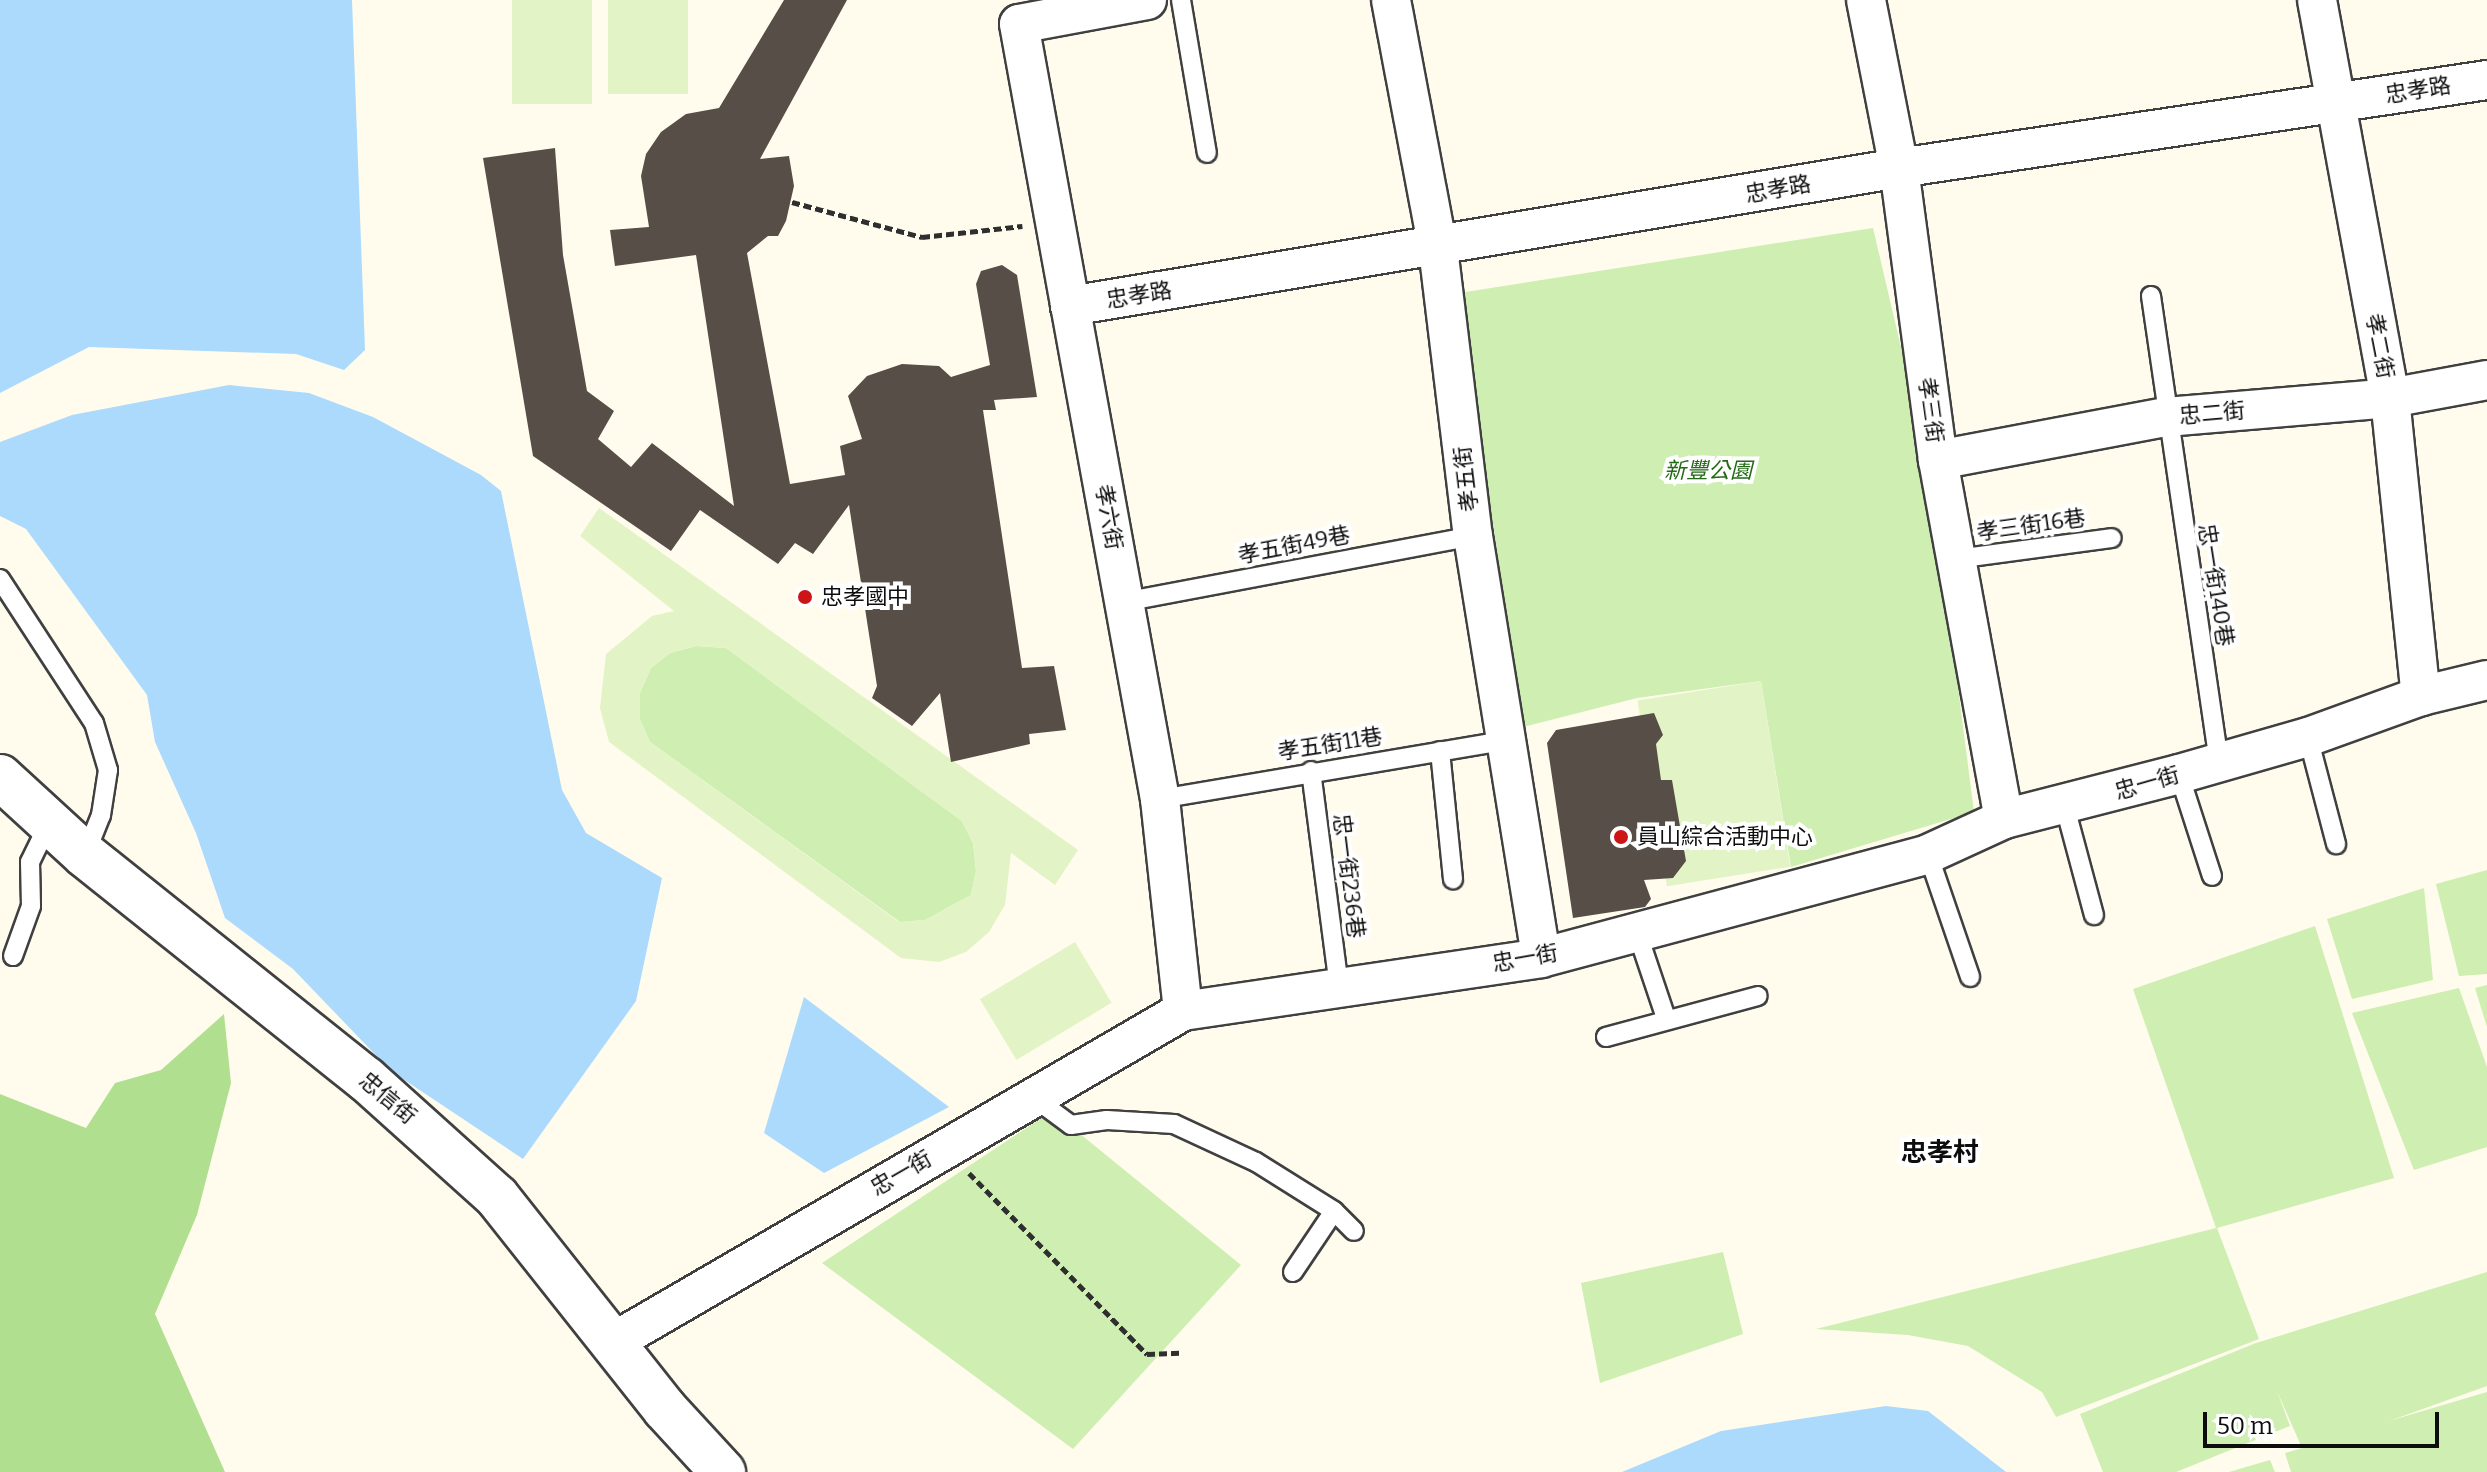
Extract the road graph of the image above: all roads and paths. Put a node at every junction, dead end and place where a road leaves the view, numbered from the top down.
1 (1147, 0) edge
2 (1181, 0) edge
3 (1391, 0) edge
4 (1866, 0) edge
5 (2317, 0) edge
6 (2487, 80) edge
7 (2335, 104) junction
8 (1207, 153) dead end
9 (1899, 168) junction
10 (792, 202) dead end
11 (1055, 222) junction
12 (1438, 248) junction
13 (2151, 296) dead end
14 (1070, 306) junction
15 (2487, 380) edge
16 (2390, 398) junction
17 (2166, 417) junction
18 (1938, 460) junction
19 (1473, 536) junction
20 (2112, 538) dead end
21 (1957, 559) junction
22 (0, 579) edge
23 (1124, 602) junction
24 (2487, 680) edge
25 (2421, 696) junction
26 (2308, 737) junction
27 (1508, 740) junction
28 (1440, 751) junction
29 (2219, 760) junction
30 (1311, 771) junction
31 (2179, 774) junction
32 (0, 777) edge
33 (1160, 799) junction
34 (2065, 807) junction
35 (2004, 819) junction
36 (50, 822) junction
37 (2336, 844) dead end
38 (1928, 854) junction
39 (85, 855) junction
40 (2212, 876) dead end
41 (1453, 879) dead end
42 (2094, 915) dead end
43 (1637, 932) junction
44 (13, 956) dead end
45 (1541, 958) junction
46 (1970, 977) dead end
47 (1339, 987) junction
48 (1758, 996) dead end
49 (1183, 1011) junction
50 (1666, 1018) junction
51 (1606, 1037) dead end
52 (1033, 1097) junction
53 (944, 1148) junction
54 (1334, 1211) junction
55 (1354, 1231) dead end
56 (1293, 1272) dead end
57 (615, 1341) junction
58 (1180, 1353) dead end
59 (723, 1472) edge

1 - 11 street, 孝六街
2 - 8 lane
3 - 12 street, 孝五街
4 - 9 street, 孝三街
5 - 7 street, 孝二街
6 - 7 street, 忠孝路
7 - 9 street, 忠孝路
7 - 16 street, 孝二街
9 - 12 street, 忠孝路
9 - 18 street, 孝三街
10 - 11 path
11 - 14 street, 孝六街
12 - 14 street, 忠孝路
12 - 19 street, 孝五街
13 - 17 lane, 忠一街140巷
14 - 23 street, 孝六街
15 - 16 street, 忠二街
16 - 17 street, 忠二街
16 - 25 street, 孝二街
17 - 18 street, 忠二街
17 - 29 lane, 忠一街140巷
18 - 21 street, 孝三街
19 - 23 lane, 孝五街49巷
19 - 27 street, 孝五街
20 - 21 lane, 孝三街16巷
21 - 35 street, 孝三街
22 - 39 lane
23 - 33 street, 孝六街
24 - 25 street, 忠一街
25 - 26 street, 忠一街
26 - 29 street, 忠一街
26 - 37 lane
27 - 28 lane, 孝五街11巷
27 - 45 street, 孝五街
28 - 30 lane, 孝五街11巷
28 - 41 lane
29 - 31 street, 忠一街
30 - 33 lane, 孝五街11巷
30 - 47 lane, 忠一街236巷
31 - 34 street, 忠一街
31 - 40 lane
32 - 36 street, 忠信街
33 - 49 street, 孝六街
34 - 35 street, 忠一街
34 - 42 lane
35 - 38 street, 忠一街
36 - 39 street, 忠信街
36 - 44 lane
38 - 43 street, 忠一街
38 - 46 lane
39 - 57 street, 忠信街
43 - 45 street, 忠一街
43 - 50 lane
45 - 47 street, 忠一街
47 - 49 street, 忠一街
48 - 50 lane
49 - 52 street, 忠一街
50 - 51 lane
52 - 53 street, 忠一街
52 - 54 lane
53 - 57 street, 忠一街
53 - 58 path
54 - 55 lane
54 - 56 lane
57 - 59 street, 忠信街

